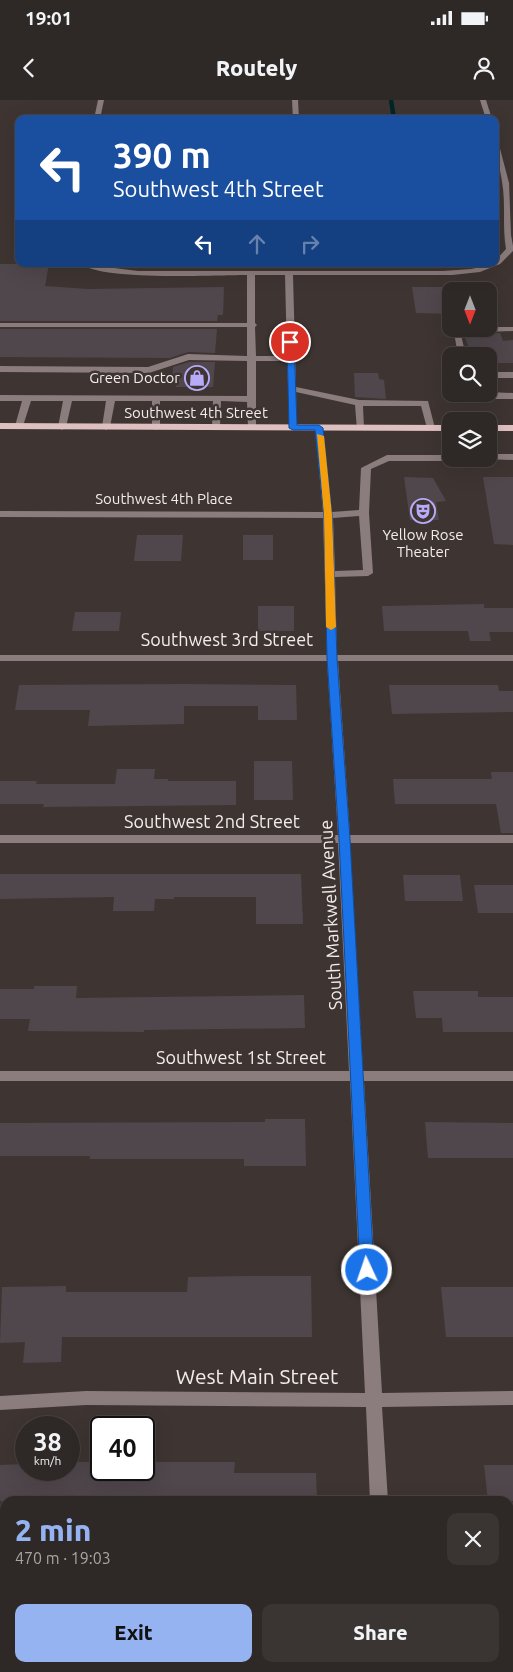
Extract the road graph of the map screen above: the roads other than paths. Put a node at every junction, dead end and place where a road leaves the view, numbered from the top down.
1 (101, 100) edge
2 (295, 100) edge
3 (483, 100) edge
4 (99, 115) edge
5 (296, 115) edge
6 (487, 115) edge
7 (499, 156) edge
8 (499, 261) edge
9 (98, 267) edge
10 (485, 267) edge
11 (251, 273) junction
12 (289, 273) junction
13 (0, 325) edge
14 (252, 325) junction
15 (513, 329) edge
16 (460, 347) edge
17 (253, 358) junction
18 (291, 359) junction
19 (0, 369) edge
20 (497, 375) edge
21 (513, 375) edge
22 (292, 389) junction
23 (497, 396) edge
24 (513, 396) edge
25 (0, 398) edge
26 (27, 398) junction
27 (68, 398) junction
28 (111, 398) junction
29 (156, 399) junction
30 (217, 399) junction
31 (253, 399) junction
32 (359, 403) junction
33 (0, 426) edge
34 (20, 426) junction
35 (62, 426) junction
36 (106, 427) junction
37 (156, 427) junction
38 (216, 427) junction
39 (252, 427) junction
40 (293, 428) junction
41 (319, 428) junction
42 (360, 428) junction
43 (431, 428) junction
44 (442, 428) edge
45 (497, 428) edge
46 (513, 428) edge
47 (513, 457) edge
48 (442, 458) edge
49 (497, 458) edge
50 (364, 513) junction
51 (0, 514) edge
52 (328, 515) junction
53 (330, 574) junction
54 (0, 658) edge
55 (332, 658) junction
56 (513, 658) edge
57 (0, 839) edge
58 (344, 839) junction
59 (513, 840) edge
60 (0, 1076) edge
61 (357, 1076) junction
62 (513, 1076) edge
63 (513, 1398) edge
64 (373, 1400) junction
65 (0, 1403) edge
66 (379, 1496) edge

1 - 4 street
2 - 5 street
3 - 6 street
7 - 8 street
9 - 11 street
10 - 12 street
11 - 12 street
11 - 14 street
12 - 18 street
13 - 14 street
14 - 17 street
15 - 16 street
17 - 18 street
17 - 19 street
17 - 31 street
18 - 22 street
20 - 21 street
22 - 32 street
22 - 40 street
23 - 24 street
25 - 26 street
26 - 27 street
26 - 34 street
27 - 28 street
27 - 35 street
28 - 29 street
28 - 36 street
29 - 30 street
29 - 37 street
30 - 31 street
30 - 38 street
31 - 39 street
32 - 42 street
32 - 43 street
33 - 34 main road, Southwest 4th Street
34 - 35 main road, Southwest 4th Street
35 - 36 main road, Southwest 4th Street
36 - 37 main road, Southwest 4th Street
37 - 38 main road, Southwest 4th Street
38 - 39 main road, Southwest 4th Street
39 - 40 main road, Southwest 4th Street
40 - 41 main road, Southwest 4th Street
41 - 42 main road, Southwest 4th Street
41 - 52 street, South Markwell Avenue
42 - 43 main road, Southwest 4th Street
43 - 44 main road, Southwest 4th Street
45 - 46 main road
47 - 49 street
48 - 50 street
50 - 52 street, Southwest 4th Place
50 - 53 street
51 - 52 street, Southwest 4th Place
52 - 53 street, South Markwell Avenue
53 - 55 street, South Markwell Avenue
54 - 55 street, Southwest 3rd Street
55 - 56 street, Southwest 3rd Street
55 - 58 street, South Markwell Avenue
57 - 58 street, Southwest 2nd Street
58 - 59 street, Southwest 2nd Street
58 - 61 street, South Markwell Avenue
60 - 61 street, Southwest 1st Street
61 - 62 street, Southwest 1st Street
61 - 64 street, South Markwell Avenue
63 - 64 street, West Main Street
64 - 65 street, West Main Street
64 - 66 street, South Markwell Avenue

